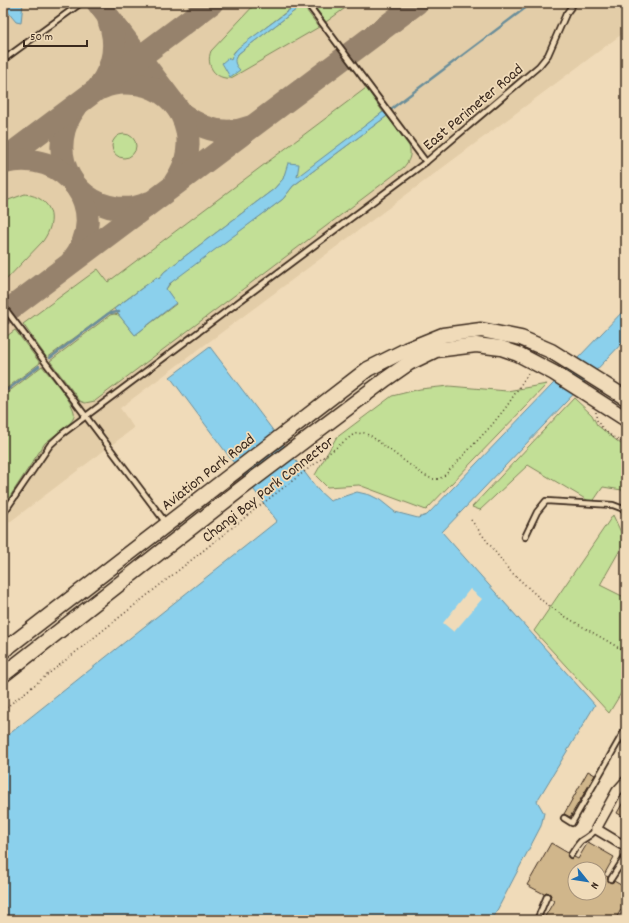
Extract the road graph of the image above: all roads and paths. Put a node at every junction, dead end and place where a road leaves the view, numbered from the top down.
1 (80, 3) edge
2 (307, 3) edge
3 (574, 3) edge
4 (3, 60) edge
5 (426, 162) junction
6 (3, 306) edge
7 (530, 370) dead end
8 (626, 398) edge
9 (596, 411) dead end
10 (86, 416) junction
11 (626, 419) edge
12 (626, 444) edge
13 (626, 510) edge
14 (3, 514) edge
15 (472, 520) dead end
16 (166, 523) junction
17 (525, 537) dead end
18 (3, 651) edge
19 (626, 652) edge
20 (3, 675) edge
21 (3, 710) edge
22 (626, 728) edge
23 (626, 781) edge
24 (564, 818) dead end
25 (596, 829) junction
26 (626, 847) edge
27 (571, 854) dead end
28 (626, 856) edge
29 (611, 879) dead end
30 (547, 896) dead end
31 (537, 920) edge

1 - 4 lane
2 - 5 lane, East Perimeter Road
3 - 5 lane, East Perimeter Road
5 - 10 lane
6 - 10 lane
7 - 21 path, Changi Bay Park Connector
8 - 16 main road, Aviation Park Road
9 - 12 path
10 - 14 lane
10 - 16 lane
11 - 20 main road
13 - 17 lane
15 - 19 path
16 - 18 main road, Aviation Park Road
22 - 24 lane
23 - 25 street
25 - 26 street
25 - 27 lane
28 - 29 lane
30 - 31 lane

